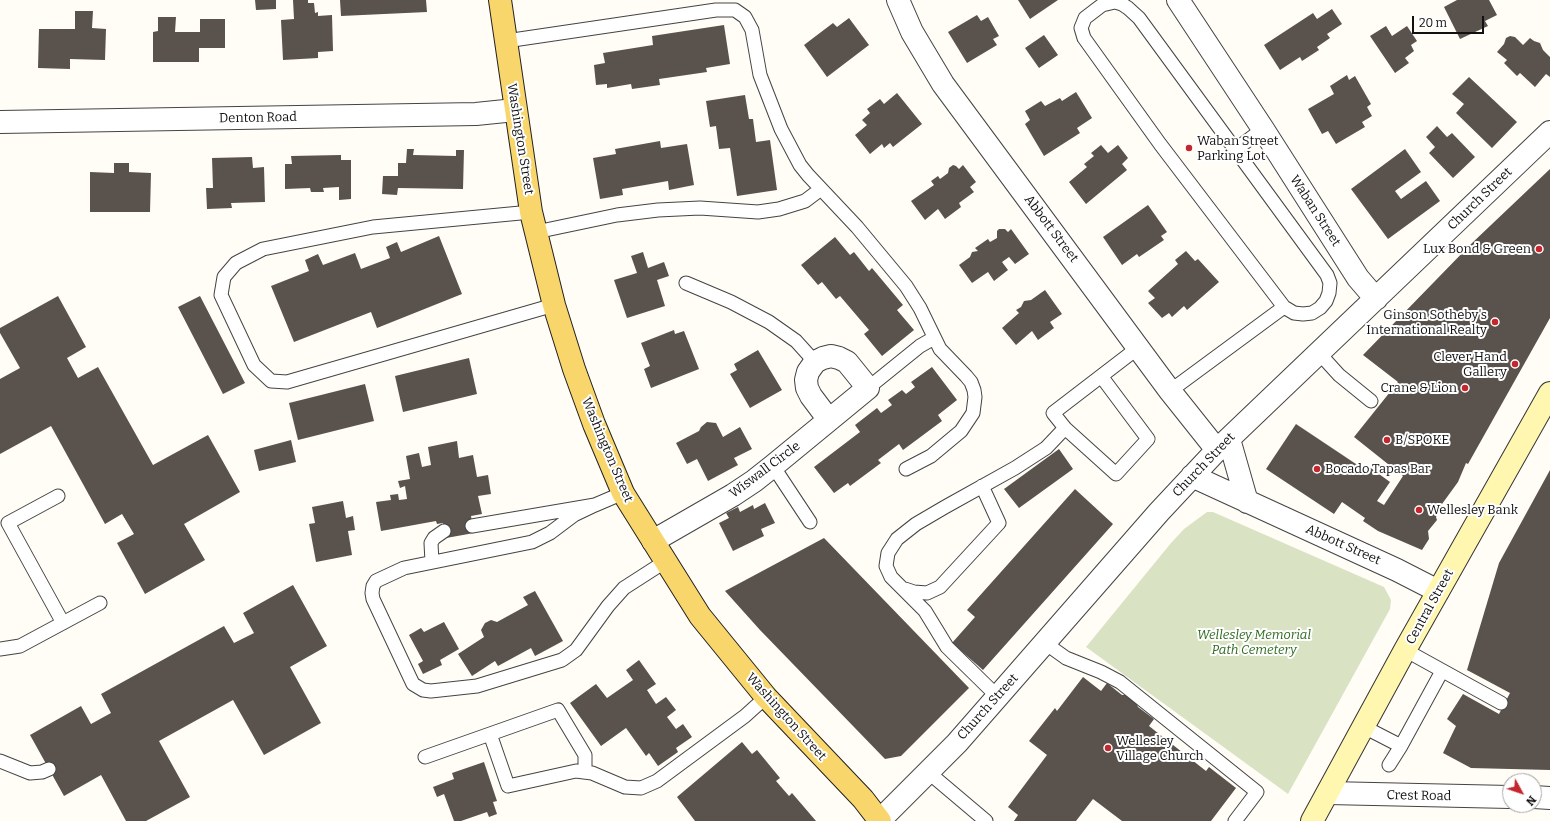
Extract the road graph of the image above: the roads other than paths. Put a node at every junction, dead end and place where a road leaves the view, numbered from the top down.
1 (500, 0) edge
2 (898, 0) edge
3 (1178, 0) edge
4 (506, 41) junction
5 (515, 110) junction
6 (0, 122) edge
7 (1263, 129) junction
8 (1550, 132) edge
9 (1235, 150) junction
10 (821, 189) junction
11 (534, 222) junction
12 (686, 284) dead end
13 (1376, 299) junction
14 (554, 305) junction
15 (1284, 307) junction
16 (934, 338) junction
17 (1139, 347) junction
18 (1319, 354) junction
19 (815, 362) junction
20 (1101, 376) junction
21 (868, 388) junction
22 (1170, 390) junction
23 (1550, 393) edge
24 (1371, 401) dead end
25 (829, 420) junction
26 (1065, 428) junction
27 (1223, 445) junction
28 (773, 466) junction
29 (906, 469) dead end
30 (1192, 476) junction
31 (982, 486) junction
32 (623, 493) junction
33 (58, 496) dead end
34 (1247, 502) junction
35 (595, 505) junction
36 (810, 522) dead end
37 (472, 526) dead end
38 (444, 531) dead end
39 (653, 541) junction
40 (666, 561) junction
41 (432, 562) junction
42 (900, 587) junction
43 (1438, 591) junction
44 (100, 603) dead end
45 (62, 623) junction
46 (1045, 643) junction
47 (0, 649) edge
48 (1405, 650) junction
49 (1442, 671) junction
50 (766, 697) junction
51 (998, 697) junction
52 (1501, 703) dead end
53 (1364, 727) junction
54 (490, 734) junction
55 (1401, 746) junction
56 (425, 758) dead end
57 (0, 761) edge
58 (1389, 766) dead end
59 (49, 769) dead end
60 (585, 771) junction
61 (928, 772) junction
62 (1328, 793) junction
63 (1502, 797) edge
64 (880, 820) edge
65 (1313, 820) edge
66 (986, 821) edge
67 (1235, 821) edge

1 - 4 main road, Washington Street
2 - 17 street, Abbott Street
3 - 7 street, Waban Street
4 - 5 main road, Washington Street
4 - 10 lane
5 - 6 street, Denton Road
5 - 11 main road, Washington Street
7 - 9 lane
7 - 13 street, Waban Street
8 - 13 street, Church Street
9 - 15 lane
9 - 15 lane
10 - 11 lane
10 - 16 lane
11 - 14 main road, Washington Street
11 - 14 lane
12 - 19 lane
13 - 18 street, Church Street
14 - 32 main road, Washington Street
15 - 22 lane
16 - 21 lane
16 - 29 lane
17 - 20 lane
17 - 22 street, Abbott Street
18 - 24 lane
18 - 27 street, Church Street
19 - 21 street
19 - 25 street
20 - 26 lane
20 - 26 lane
21 - 25 street, Wiswall Circle
22 - 27 street, Abbott Street
23 - 43 main road, Central Street
25 - 28 street, Wiswall Circle
26 - 31 lane
27 - 30 street, Church Street
27 - 34 street, Abbott Street
28 - 36 lane
28 - 39 street, Wiswall Circle
30 - 34 street, Abbott Street
30 - 46 street, Church Street
31 - 42 lane
31 - 42 lane
32 - 35 lane
32 - 39 main road, Washington Street
33 - 45 lane
34 - 43 street, Abbott Street
35 - 37 lane
35 - 41 lane
38 - 41 lane
39 - 40 main road, Washington Street
40 - 41 lane
40 - 50 main road, Washington Street
42 - 51 lane
43 - 48 main road, Central Street
44 - 45 lane
45 - 47 lane
46 - 51 street, Church Street
46 - 67 lane
48 - 49 lane
48 - 53 main road, Central Street
49 - 52 lane
49 - 55 lane
50 - 60 lane
50 - 64 main road, Washington Street
51 - 61 street, Church Street
53 - 55 lane
53 - 62 main road, Central Street
54 - 56 lane
54 - 60 lane
54 - 60 lane
55 - 58 lane
57 - 59 lane
61 - 64 street, Church Street
61 - 66 lane
62 - 63 street, Crest Road
62 - 65 main road, Central Street

